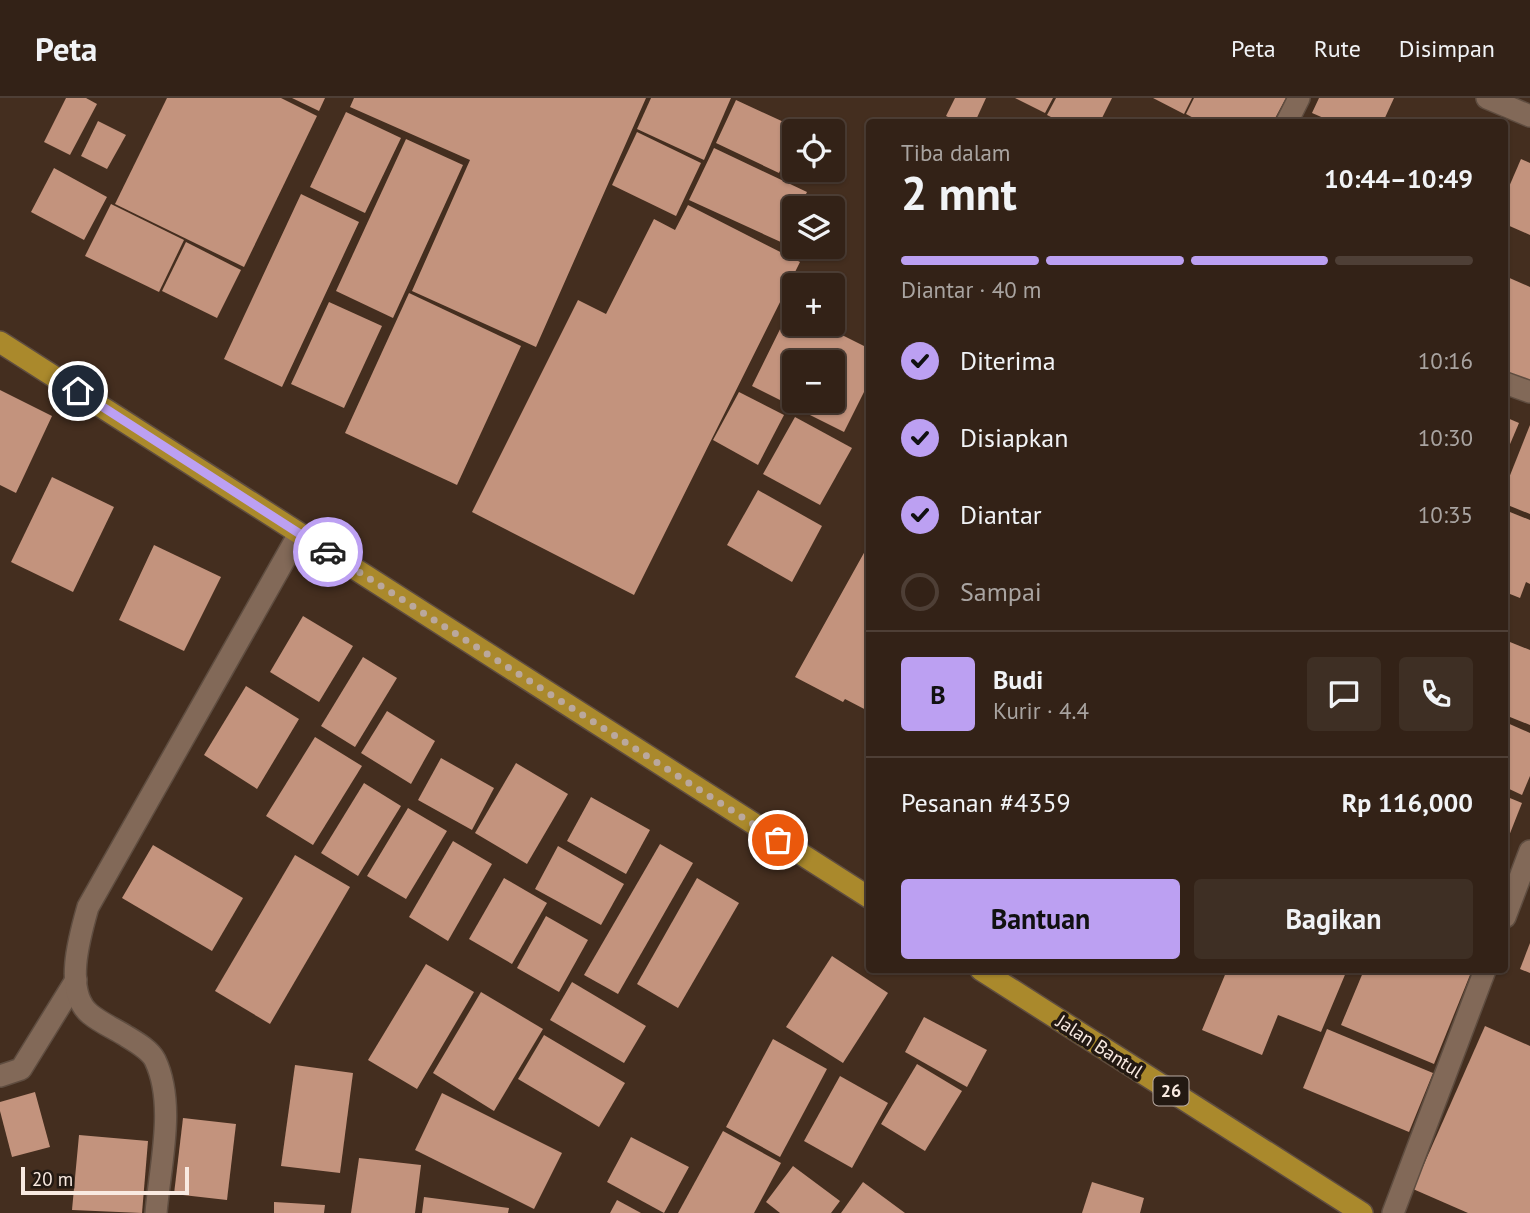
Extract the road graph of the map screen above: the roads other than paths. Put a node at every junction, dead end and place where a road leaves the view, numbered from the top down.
1 (1299, 98) edge
2 (1487, 98) edge
3 (1530, 116) edge
4 (1288, 119) edge
5 (0, 342) edge
6 (1508, 384) edge
7 (1530, 392) edge
8 (299, 534) junction
9 (1530, 851) edge
10 (866, 895) edge
11 (1508, 909) edge
12 (986, 973) edge
13 (1484, 973) edge
14 (76, 981) junction
15 (0, 1076) edge
16 (156, 1213) edge
17 (1362, 1213) edge
18 (1393, 1213) edge

1 - 4 street
2 - 3 street
5 - 8 main road
6 - 7 street
8 - 10 main road
8 - 14 street
9 - 11 street
12 - 17 main road, Jalan Bantul / 26
13 - 18 street
14 - 15 street
14 - 16 street

